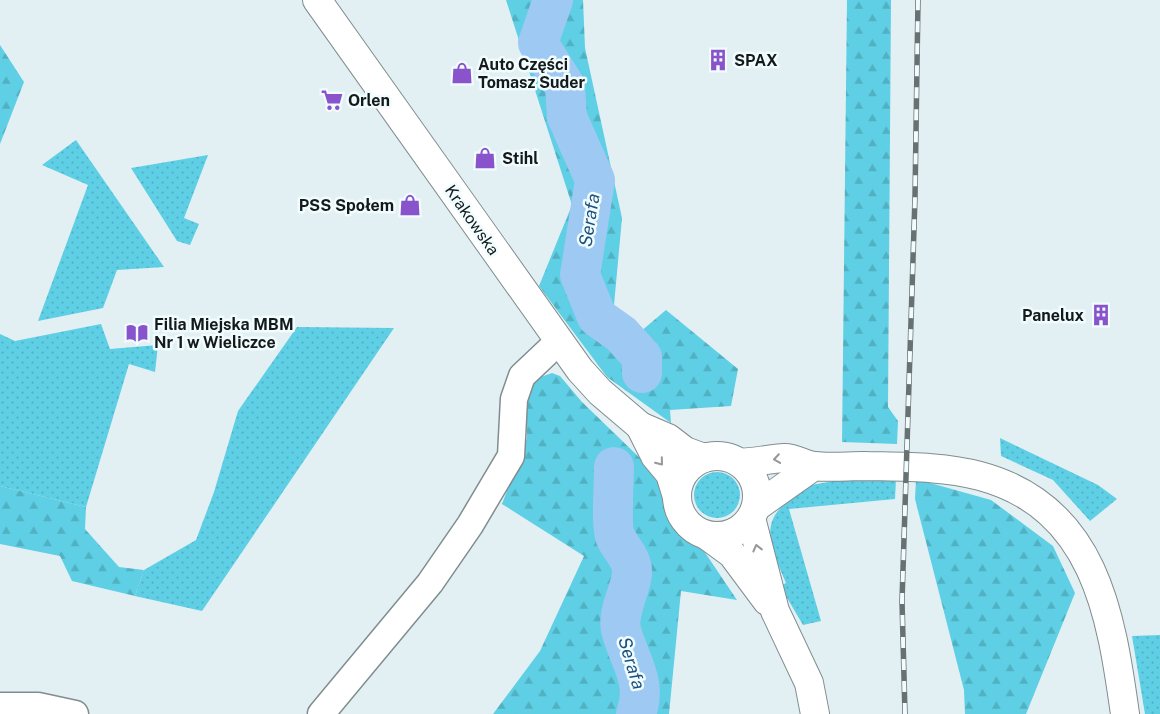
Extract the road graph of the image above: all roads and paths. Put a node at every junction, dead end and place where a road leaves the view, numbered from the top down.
1 (317, 0) edge
2 (558, 342) junction
3 (640, 426) junction
4 (704, 458) junction
5 (740, 463) junction
6 (814, 466) junction
7 (677, 497) junction
8 (753, 513) junction
9 (706, 535) junction
10 (775, 611) junction
11 (0, 706) edge
12 (75, 714) edge
13 (321, 714) edge
14 (815, 714) edge
15 (1125, 714) edge

1 - 2 main road, Krakowska
2 - 3 main road, Krakowska
2 - 13 street
3 - 4 main road, Krakowska
3 -> 7 main road, Krakowska
4 - 5 main road
4 - 7 main road
6 -> 5 main road
5 - 8 main road
6 - 8 main road
6 - 15 main road
7 - 9 main road
8 - 9 main road
10 -> 8 main road
9 - 10 main road
10 - 14 main road
11 - 12 street

